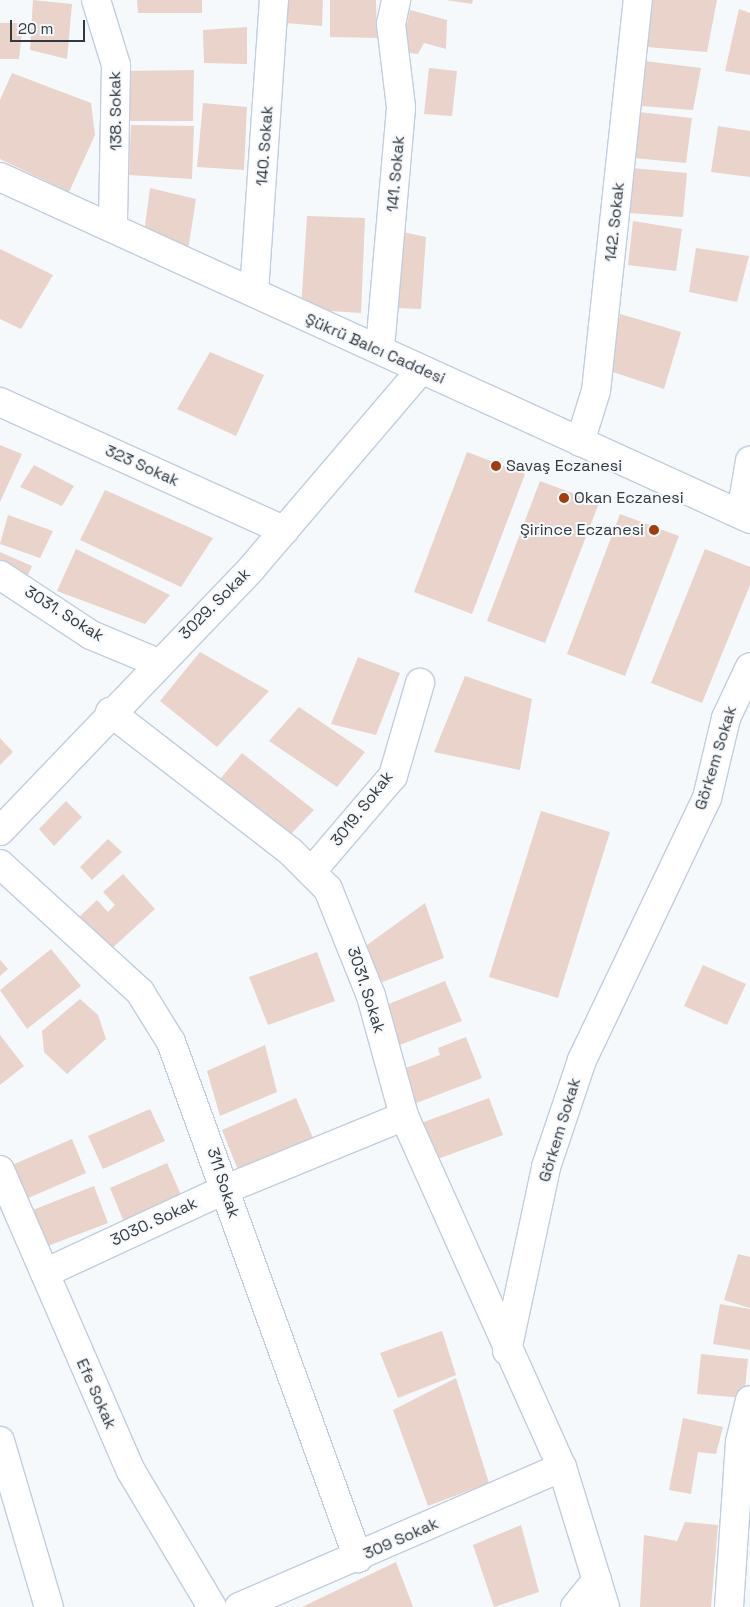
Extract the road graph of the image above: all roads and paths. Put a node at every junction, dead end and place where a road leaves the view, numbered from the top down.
1 (96, 0) edge
2 (274, 0) edge
3 (396, 0) edge
4 (638, 0) edge
5 (0, 177) edge
6 (113, 225) junction
7 (254, 292) junction
8 (380, 348) junction
9 (421, 370) junction
10 (0, 402) edge
11 (580, 442) junction
12 (750, 461) edge
13 (745, 517) edge
14 (284, 530) junction
15 (0, 575) edge
16 (158, 663) junction
17 (750, 668) edge
18 (420, 682) dead end
19 (110, 712) junction
20 (0, 830) edge
21 (0, 864) edge
22 (311, 872) junction
23 (404, 1116) junction
24 (0, 1170) edge
25 (224, 1190) junction
26 (44, 1273) junction
27 (507, 1351) junction
28 (750, 1400) edge
29 (0, 1441) edge
30 (562, 1467) junction
31 (358, 1558) junction
32 (597, 1580) junction
33 (49, 1607) edge
34 (212, 1607) edge
35 (239, 1607) edge
36 (575, 1607) edge
37 (605, 1607) edge
38 (729, 1607) edge

1 - 6 street, 138. Sokak
2 - 7 street, 140. Sokak
3 - 8 street, 141. Sokak
4 - 11 street, 142. Sokak
5 - 6 street, Şükrü Balcı Caddesi
6 - 7 street, Şükrü Balcı Caddesi
7 - 8 street, Şükrü Balcı Caddesi
8 - 9 street, Şükrü Balcı Caddesi
9 - 11 street, Şükrü Balcı Caddesi
9 - 14 street, 3029. Sokak
10 - 14 street, 323 Sokak
11 - 13 street, Şükrü Balcı Caddesi
12 - 13 street
14 - 16 street, 3029. Sokak
15 - 16 street, 3031. Sokak
16 - 19 street, 3029. Sokak
17 - 27 street, Görkem Sokak
18 - 22 street, 3019. Sokak
19 - 20 street, 3029. Sokak
19 - 22 street, 3031. Sokak
21 - 25 street, 311 Sokak
22 - 23 street, 3031. Sokak
23 - 25 street, 3030. Sokak
23 - 27 street, 3031. Sokak
24 - 26 street, Efe Sokak
25 - 26 street, 3030. Sokak
25 - 31 street, 311 Sokak
26 - 34 street, Efe Sokak
27 - 30 street
28 - 38 street
29 - 33 street
30 - 31 street, 309 Sokak
30 - 32 street
31 - 35 street, 309 Sokak
32 - 36 street
32 - 37 street

